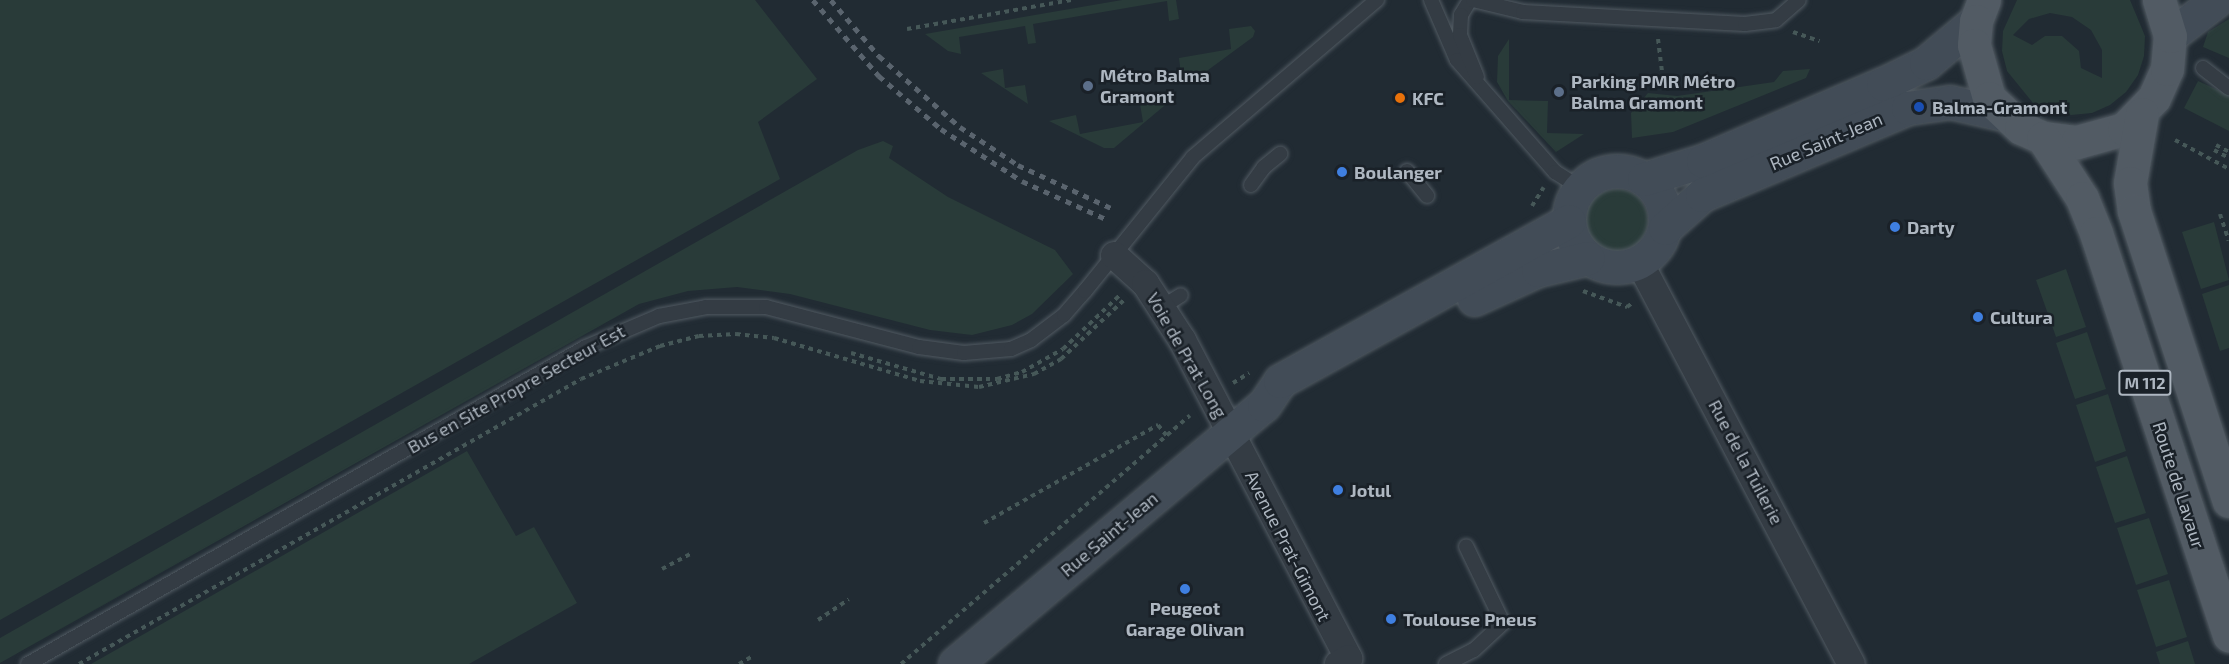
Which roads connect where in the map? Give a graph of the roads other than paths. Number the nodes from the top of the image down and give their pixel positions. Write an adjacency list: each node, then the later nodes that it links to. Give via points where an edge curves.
1 (1377, 0): 23 (lane, Bus en Site Propre Secteur Est, via 1193,157)
2 (1431, 0): 11 (lane, via 1457,60)
3 (1472, 0): 4 (lane, via 1523,12 1744,24 1776,20); 11 (lane, via 1461,15 1460,35)
4 (1799, 0)
5 (2159, 0): 8 (main road)
6 (2217, 0): 8 (street)
7 (1980, 7): 12 (main road, via 1974,45 1982,84); 17 (street, Rue Saint-Jean, via 1926,63 1703,160)
8 (2170, 36): 13 (main road, via 2167,69)
9 (2203, 68): 10 (lane)
10 (2229, 88)
11 (1482, 90): 19 (lane, via 1555,172)
12 (2003, 114): 14 (main road); 22 (street, Rue Saint-Jean, via 1950,102 1908,108 1702,195)
13 (2142, 114): 14 (main road, via 2124,129 2094,139); 28 (main road, M 112, via 2130,183 2134,211)
14 (2043, 138): 30 (main road, Route de Lavaur / M 112, via 2082,198 2096,233)
15 (1280, 154): 18 (lane)
16 (1407, 171): 20 (lane)
17 (1644, 179): 19 (street, via 1631,173 1610,172); 22 (street, via 1662,201)
18 (1251, 185)
19 (1581, 188): 21 (street, via 1572,203)
20 (1427, 196)
21 (1569, 221): 24 (street, via 1575,242); 26 (street, Rue Saint-Jean, via 1319,357 1280,381)
22 (1665, 228): 25 (street)
23 (1114, 255): 27 (street, Voie de Prat Long, via 1172,301); 32 (lane, Bus en Site Propre Secteur Est, via 1047,329 1011,349 991,352 935,351 766,307 706,307 638,323 584,348)
24 (1588, 258): 25 (street); 26 (street, Rue Saint-Jean, via 1504,284 1290,399)
25 (1646, 274): 35 (street, Rue de la Tuilerie)
26 (1264, 405): 27 (street, Rue Saint-Jean)
27 (1231, 432): 31 (street, Avenue Prat-Gimont); 33 (street, Rue Saint-Jean)
28 (2229, 501)
29 (1466, 546): 34 (lane, via 1503,622 1474,650)
30 (2229, 636)
31 (1346, 662)
32 (28, 664)
33 (955, 664)
34 (1446, 664)
35 (1851, 664)

